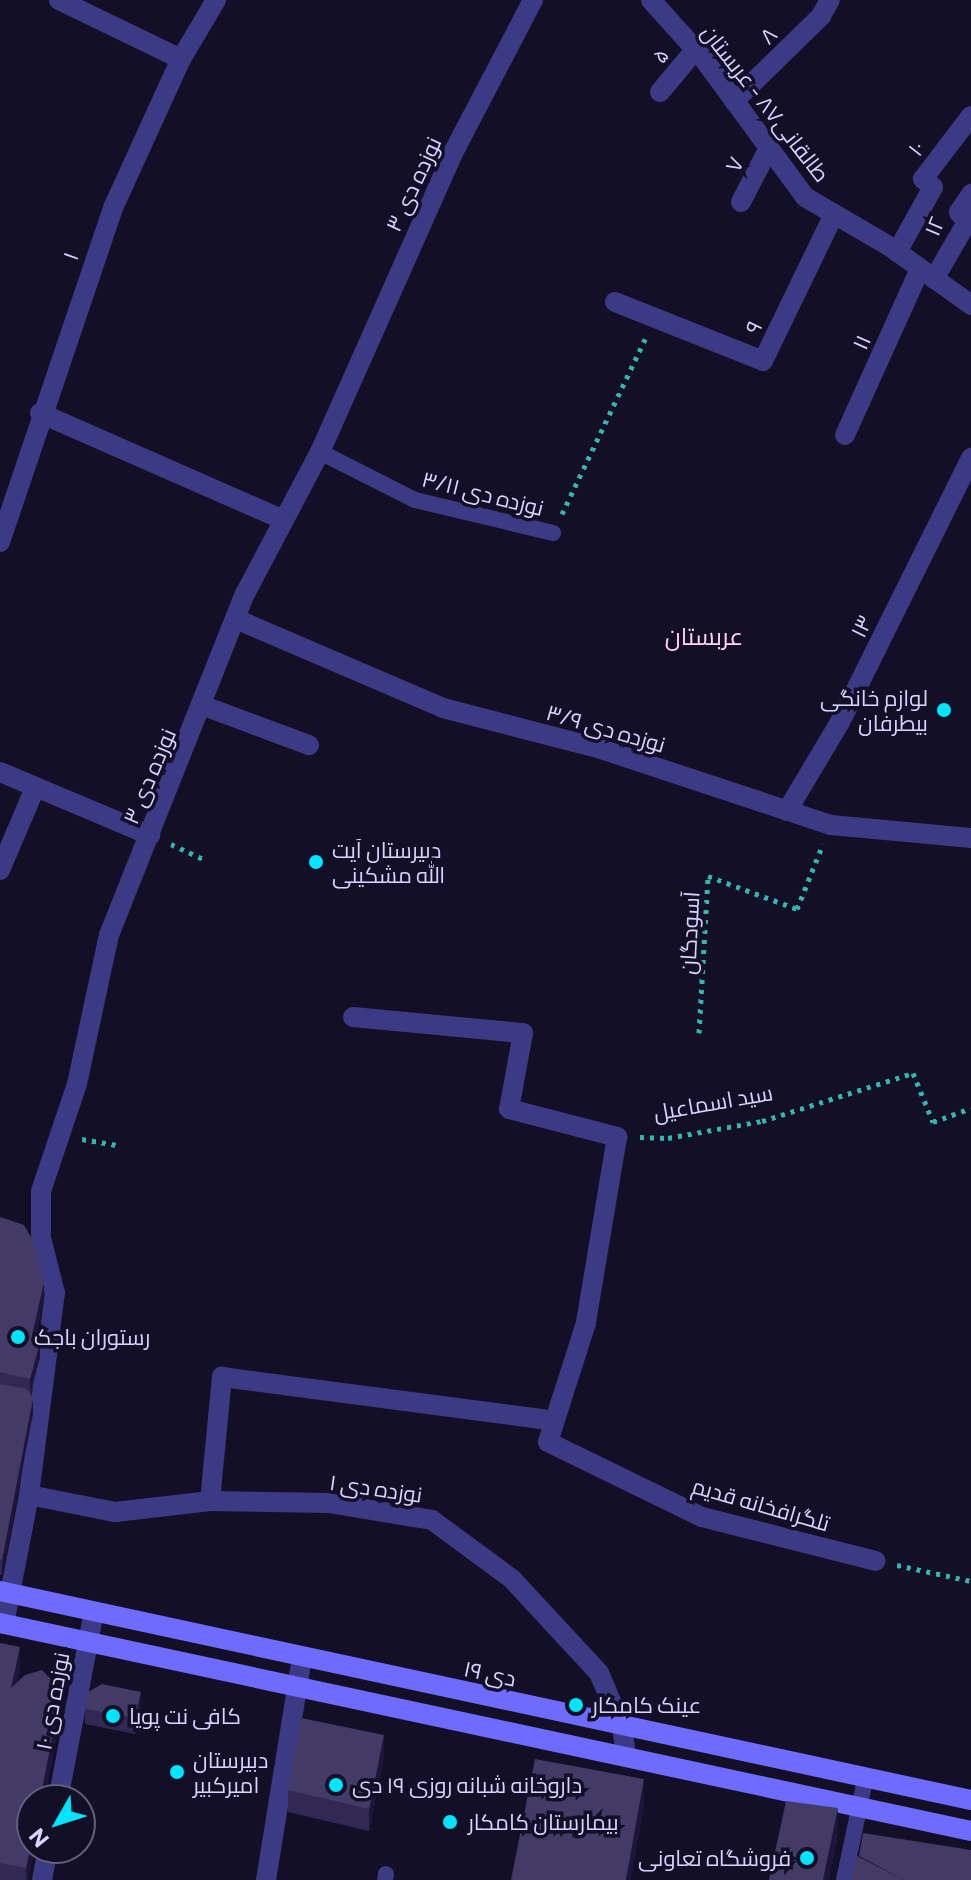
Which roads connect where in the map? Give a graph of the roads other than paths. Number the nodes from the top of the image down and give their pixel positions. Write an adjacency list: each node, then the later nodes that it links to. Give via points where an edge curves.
1 (59, 0): 7 (street)
2 (216, 0): 7 (street, ۱)
3 (533, 0): 21 (street, نوزده دی ۳, via 453,153)
4 (830, 0): 9 (street, ۸, via 821,16)
5 (655, 1): 6 (street, طالقانی۸۷ - عربستان)
6 (696, 49): 8 (street, ۵); 9 (street, طالقانی۸۷ - عربستان)
7 (181, 59): 19 (street, ۱, via 113,208)
8 (660, 92)
9 (734, 101): 11 (street, طالقانی۸۷ - عربستان)
10 (971, 116): 15 (street, ۱۰, via 923,179 933,187)
11 (769, 148): 13 (street, ۷); 14 (street, طالقانی۸۷ - عربستان, via 805,197)
12 (971, 194): 16 (street, ۱۲, via 959,212 967,222)
13 (741, 202)
14 (834, 214): 15 (street, طالقانی۸۷ - عربستان); 17 (street, ۹, via 763,361)
15 (897, 252): 16 (street, طالقانی۸۷ - عربستان)
16 (927, 274): 18 (street, طالقانی۸۷ - عربستان); 20 (street, ۱۱)
17 (615, 302)
18 (971, 305)
19 (40, 413): 23 (street); 25 (street, ۱)
20 (845, 435)
21 (320, 452): 23 (street, نوزده دی ۳); 24 (lane, نوزده دی ۳/۱۱, via 415,500)
22 (971, 458): 31 (street, ۱۳, via 840,722)
23 (282, 519): 26 (street, نوزده دی ۳)
24 (553, 533)
25 (0, 542)
26 (238, 620): 27 (street, نوزده دی ۳); 31 (street, نوزده دی ۳/۹, via 443,708 601,749)
27 (204, 706): 28 (street); 32 (street, نوزده دی ۳)
28 (309, 745)
29 (0, 772): 30 (street)
30 (35, 788): 32 (street); 34 (street)
31 (787, 811): 33 (street, نوزده دی ۳/۹, via 831,825)
32 (150, 835): 37 (street, نوزده دی ۳, via 109,935 77,1084 41,1191)
33 (971, 838)
34 (0, 870)
35 (353, 1017): 38 (street, via 523,1033 509,1109 617,1137 586,1323)
36 (14, 1228): 37 (street)
37 (41, 1238): 39 (street, نوزده دی ۳, via 55,1293 36,1400)
38 (554, 1421): 40 (street, via 222,1377); 41 (street, تلگرافخانه قدیم, via 548,1442 702,1517)
39 (29, 1495): 40 (street, نوزده دی ۱, via 115,1512); 42 (street, نوزده دی ۳)
40 (210, 1501): 48 (street, نوزده دی ۱, via 329,1503 432,1520 512,1579 599,1673)
41 (876, 1561)
42 (6, 1593): 43 (main road, ۱۹ دی); 44 (street, نوزده دی ۳)
43 (94, 1612): 45 (street, نوزده دی ۱۰); 46 (main road, ۱۹ دی)
44 (2, 1623): 45 (main road)
45 (88, 1642): 47 (main road); 51 (street, نوزده دی ۱۰)
46 (302, 1657): 47 (street); 48 (main road, ۱۹ دی)
47 (297, 1687): 49 (main road); 55 (street)
48 (622, 1727): 49 (street, نوزده دی ۱); 50 (main road, ۱۹ دی)
49 (626, 1757): 53 (main road)
50 (865, 1780): 52 (main road, ۱۹ دی); 53 (lane)
51 (61, 1784)
52 (971, 1800)
53 (859, 1807): 54 (main road); 56 (lane)
54 (971, 1831)
55 (266, 1880)
56 (844, 1880)

